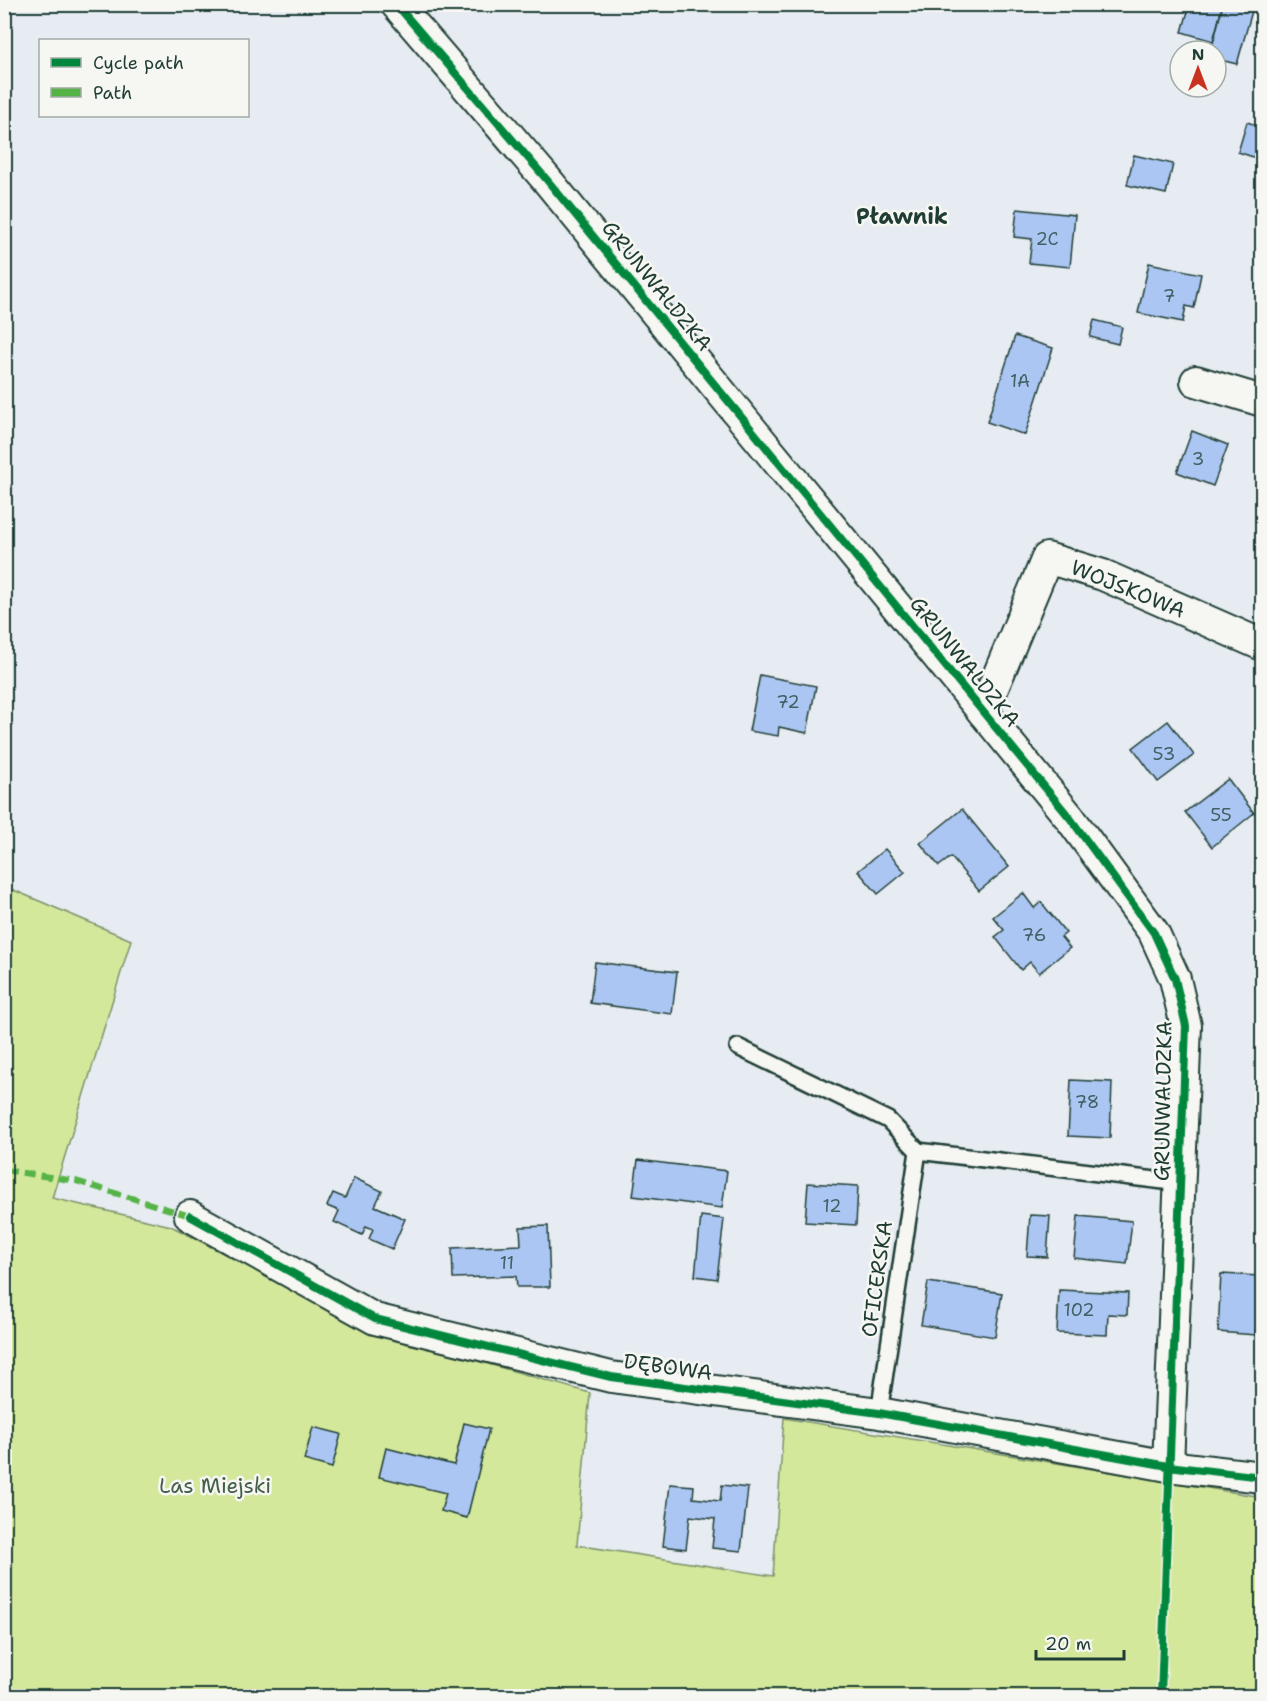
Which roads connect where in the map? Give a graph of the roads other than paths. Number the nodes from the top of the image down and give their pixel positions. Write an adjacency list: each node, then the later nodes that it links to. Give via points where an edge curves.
1 (396, 4): 5 (street, GRUNWALDZKA, via 547,180)
2 (1197, 381): 3 (street)
3 (1263, 401)
4 (1263, 645): 5 (street, WOJSKOWA, via 1103,576 1047,558)
5 (983, 712): 8 (street, GRUNWALDZKA, via 1070,818 1154,933 1175,979 1186,1026)
6 (738, 1047): 7 (lane, via 888,1120)
7 (918, 1151): 8 (lane); 10 (lane, OFICERSKA)
8 (1180, 1183): 11 (street, GRUNWALDZKA)
9 (190, 1216): 10 (street, DĘBOWA, via 375,1319 611,1377)
10 (879, 1413): 11 (street, DĘBOWA)
11 (1168, 1466): 12 (street, DĘBOWA)
12 (1263, 1477)

